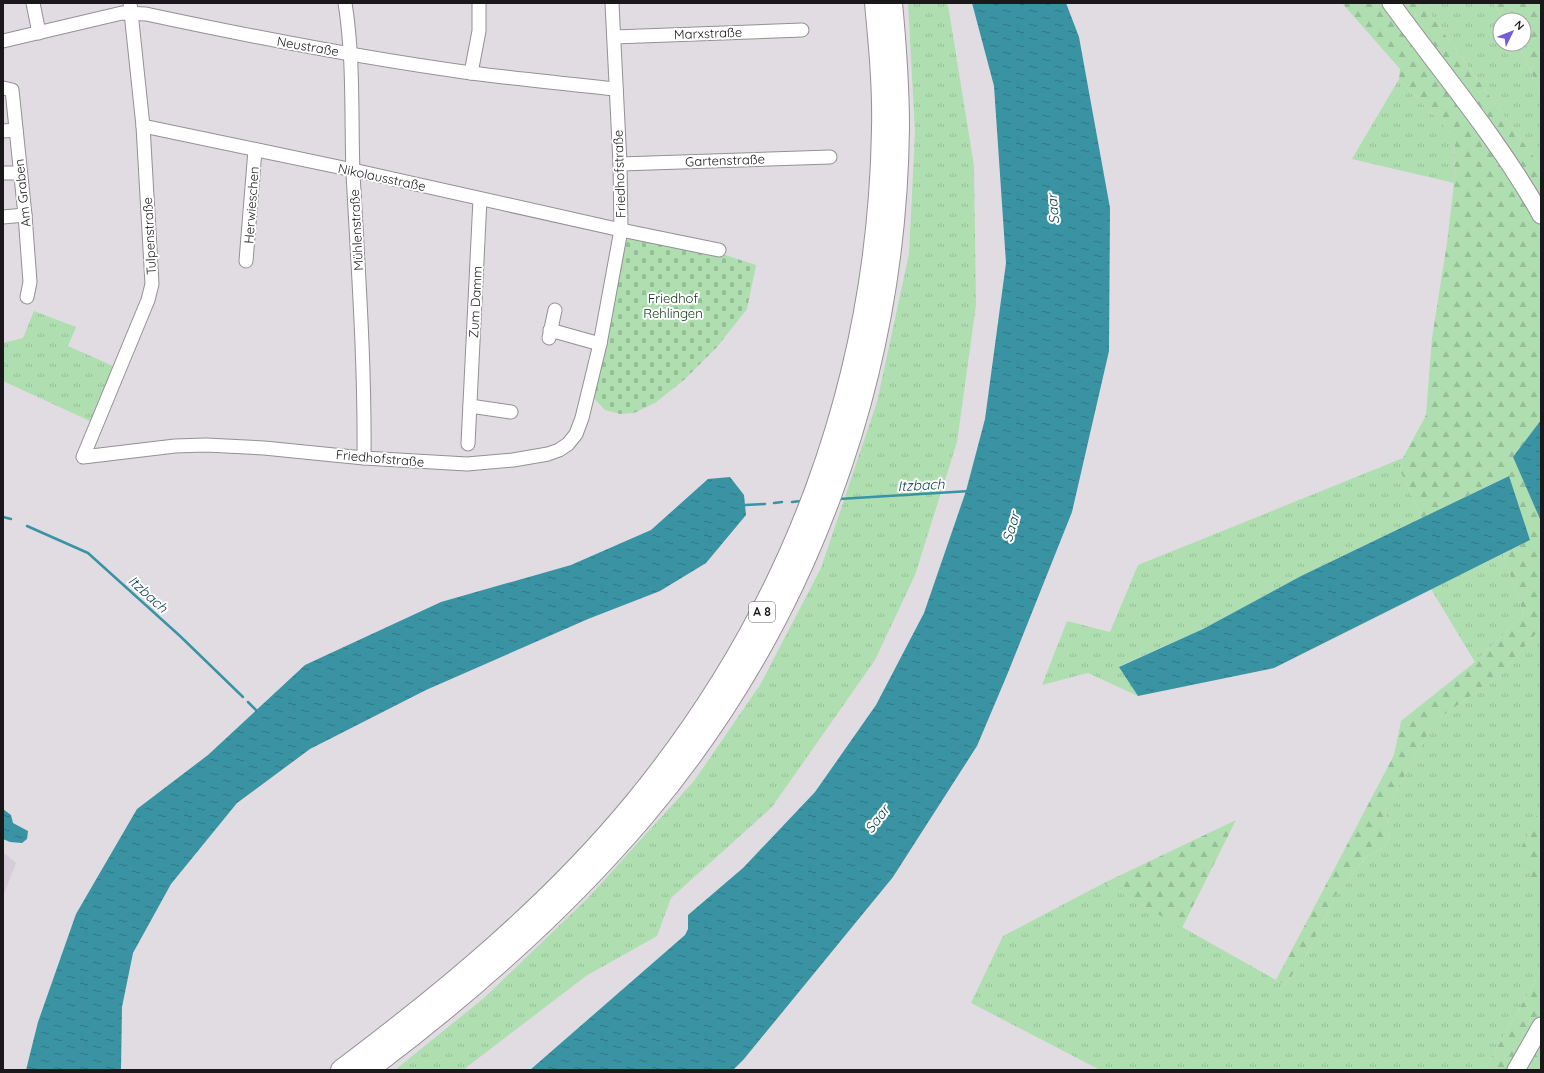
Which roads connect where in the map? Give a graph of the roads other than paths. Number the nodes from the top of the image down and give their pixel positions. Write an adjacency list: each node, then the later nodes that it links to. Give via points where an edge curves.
1 (33, 3): 10 (street)
2 (345, 3): 13 (street, Mühlenstraße)
3 (479, 3): 14 (street, via 479,31)
4 (612, 3): 11 (street, Friedhofstraße)
5 (875, 3): 41 (highway, A 8, via 881,76 881,179 867,298 844,406 830,451 813,498 765,606 734,663 673,754 603,838 521,921 465,971)
6 (892, 3): 42 (highway, A 8, via 898,75 899,134 893,229 884,300 861,404 846,456 829,504 780,614 713,726 682,769 616,849 538,928 476,984)
7 (1391, 3): 27 (main road, via 1501,152)
8 (131, 8): 10 (street, Neustraße, via 122,14); 13 (street, Neustraße, via 146,14 245,35); 17 (street, Tulpenstraße)
9 (802, 30): 11 (street, Marxstraße)
10 (39, 33): 12 (street, Neustraße)
11 (614, 37): 16 (street, Friedhofstraße)
12 (3, 41)
13 (350, 54): 14 (street, Neustraße); 22 (street, Mühlenstraße)
14 (471, 73): 16 (street, Neustraße)
15 (7, 89): 18 (street, Am Graben)
16 (616, 89): 21 (street, Friedhofstraße)
17 (143, 126): 19 (street, Nikolausstraße); 38 (street, Tulpenstraße, via 152,284 148,300)
18 (10, 131): 23 (street, Am Graben)
19 (255, 150): 22 (street, Nikolausstraße); 31 (street, Herwieschen)
20 (830, 157): 21 (street, Gartenstraße)
21 (620, 164): 29 (street, Friedhofstraße)
22 (353, 170): 25 (street, Nikolausstraße); 39 (street, Mühlenstraße, via 364,400)
23 (20, 173): 24 (street); 26 (street, Am Graben)
24 (3, 174)
25 (480, 199): 29 (street, Nikolausstraße); 35 (street, Zum Damm)
26 (25, 215): 28 (street); 32 (street, Am Graben, via 30,282)
27 (1541, 215)
28 (3, 217)
29 (621, 230): 30 (street, Nikolausstraße); 34 (street, Friedhofstraße)
30 (719, 250)
31 (246, 261)
32 (27, 297)
33 (555, 310): 34 (street, via 549,335)
34 (600, 344): 39 (street, Friedhofstraße, via 576,434 559,450 490,463)
35 (470, 406): 36 (street); 37 (street, Zum Damm)
36 (511, 412)
37 (468, 444)
38 (83, 457): 39 (street, Friedhofstraße, via 175,446 206,445)
39 (364, 458)
40 (1541, 1026): 43 (main road)
41 (341, 1070)
42 (368, 1070)
43 (1516, 1070)

